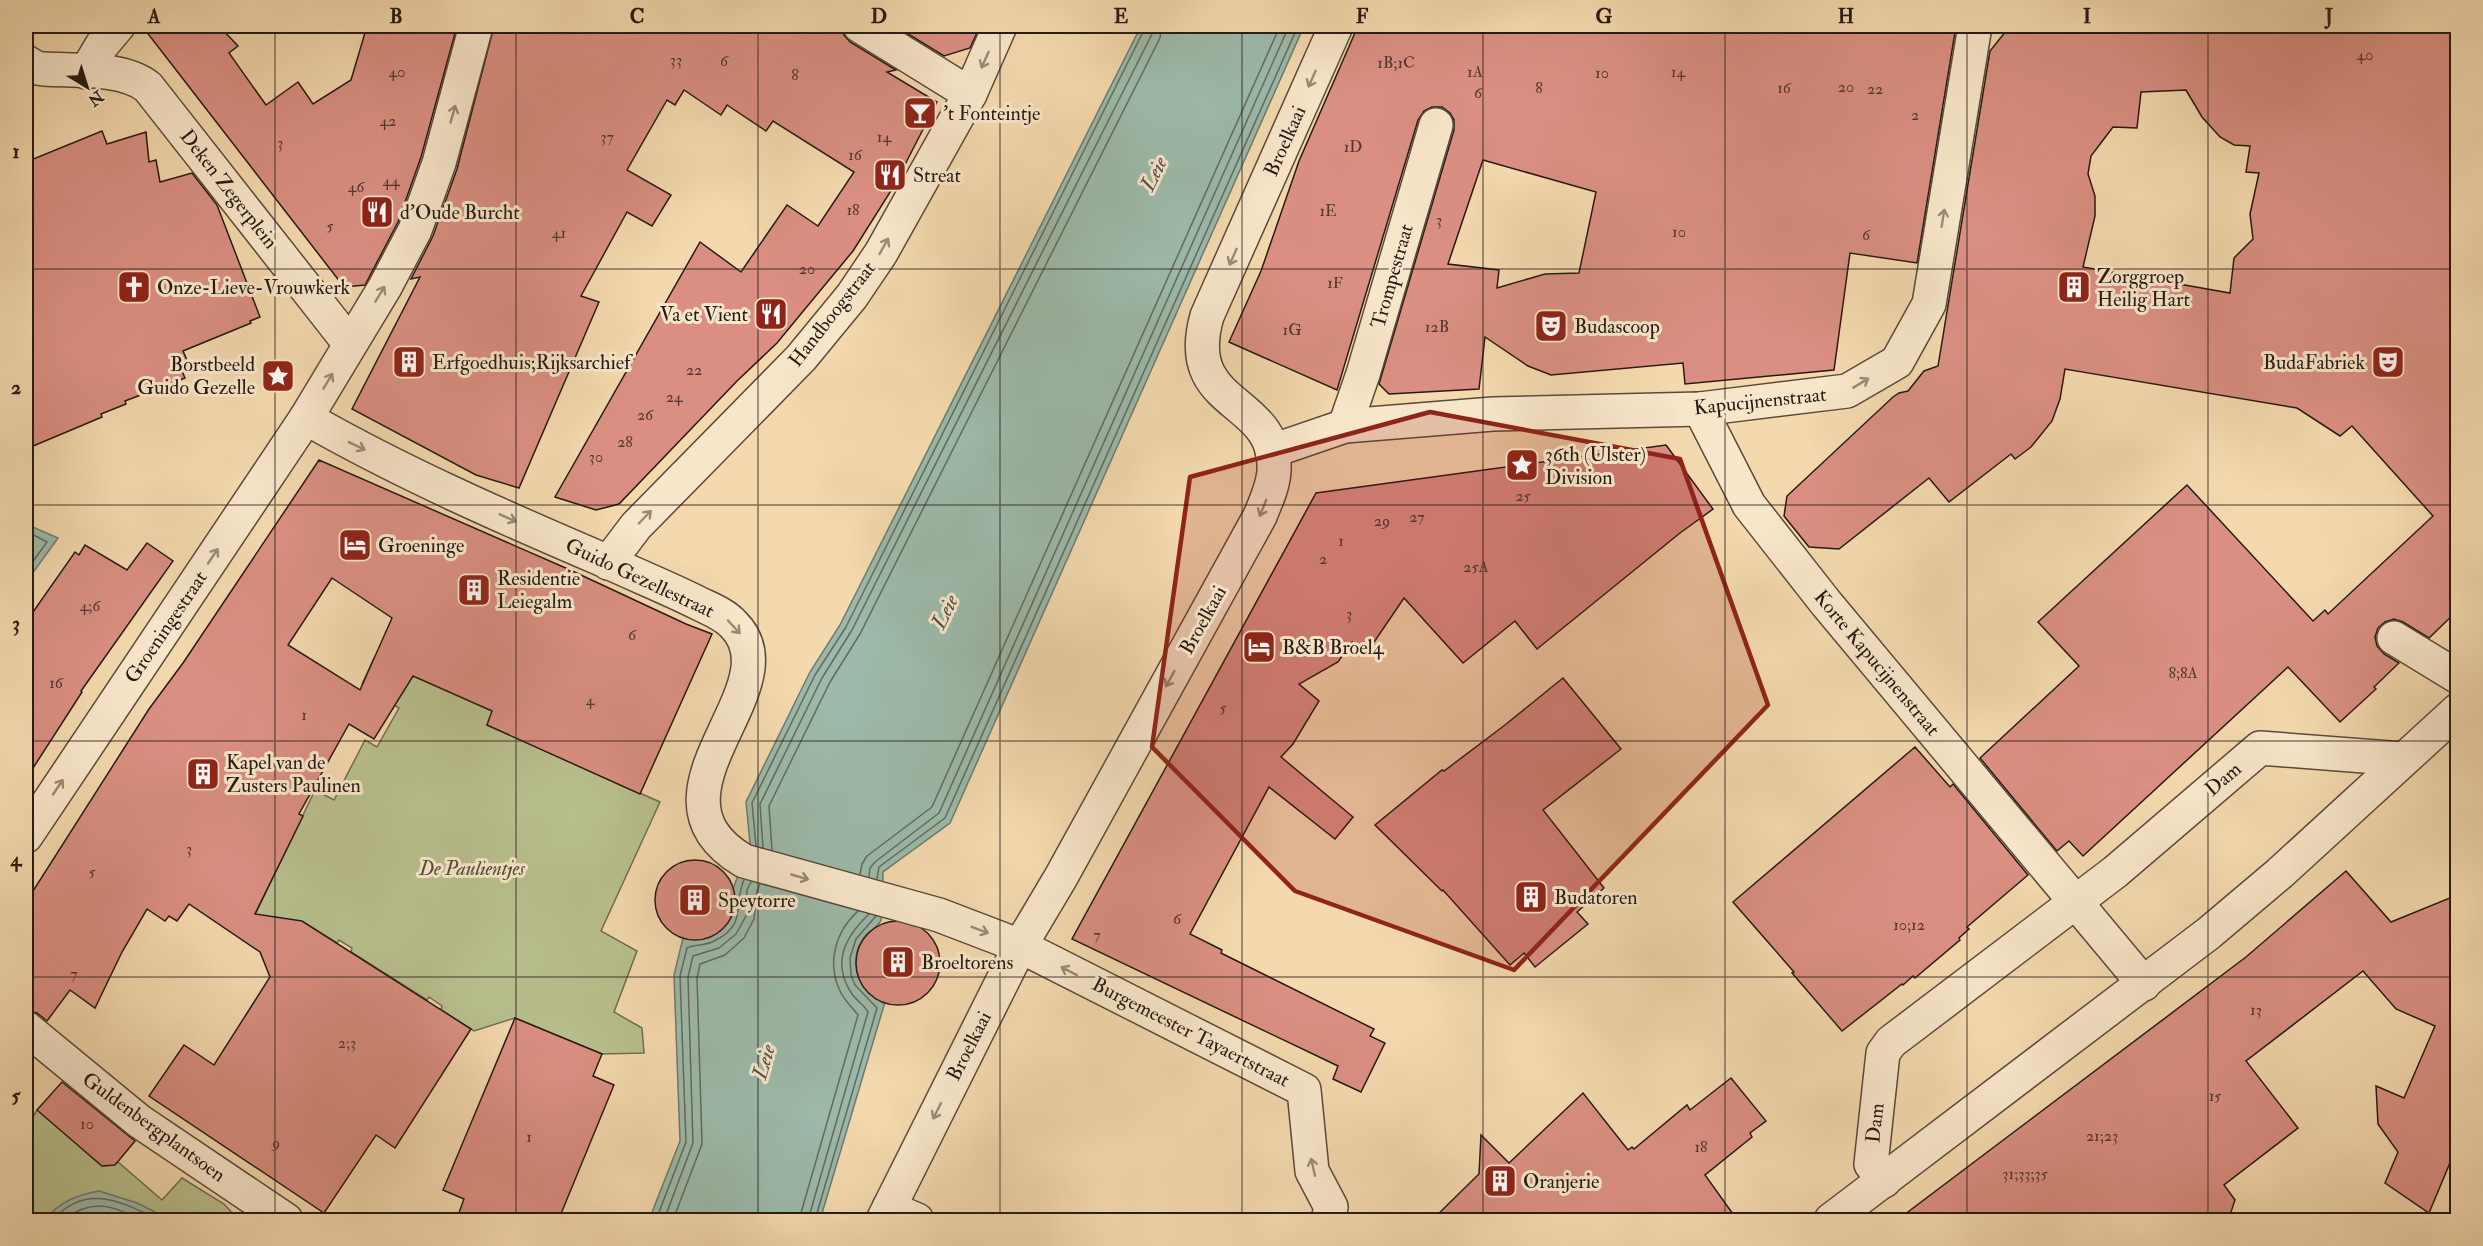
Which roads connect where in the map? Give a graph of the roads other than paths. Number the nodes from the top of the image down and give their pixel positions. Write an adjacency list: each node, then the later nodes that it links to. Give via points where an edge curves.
1 (118, 26): 8 (street)
2 (476, 26): 11 (street, Groeningestraat, one-way to 2, via 415,230 439,163)
3 (860, 26): 9 (street)
4 (1000, 26): 9 (street, Handboogstraat, one-way to 9)
5 (1336, 26): 15 (street, Broelkaai, one-way to 15, via 1207,316 1202,337 1201,357 1211,380 1261,427)
6 (1975, 26): 12 (street, Kapucijnenstraat, one-way to 6, via 1847,392 1897,362 1929,304)
7 (26, 62): 8 (street, Deken Zegerplein, via 36,68)
8 (86, 72): 11 (street, Deken Zegerplein, via 132,77 155,94)
9 (970, 94): 16 (street, Handboogstraat, one-way to 9, via 636,526 801,358 852,296)
10 (1436, 125): 14 (street, Trompestraat)
11 (350, 344): 13 (street, Groeningestraat, one-way to 11)
12 (1700, 409): 14 (street, Kapucijnenstraat, via 1493,414); 22 (street, Korte Kapucijnenstraat, via 1749,505)
13 (306, 418): 16 (street, Guido Gezellestraat, one-way to 16, via 454,494); 21 (street, Groeningestraat, one-way to 13)
14 (1345, 426): 15 (street, Kapucijnenstraat)
15 (1272, 451): 23 (street, Broelkaai, one-way to 23, via 1274,470 1260,516)
16 (608, 563): 23 (street, Guido Gezellestraat, one-way to 23, via 718,613 734,624 746,640 750,661 745,682 704,779 703,805 712,834 732,854 744,861 939,915)
17 (2394, 638): 18 (street)
18 (2457, 676)
19 (2457, 710): 20 (street, Dam)
20 (2403, 759): 22 (street, Dam, via 2260,748); 24 (street, Dam, via 2280,873)
21 (26, 836)
22 (2076, 902): 24 (street); 26 (street, Dam, via 1891,1042 1883,1053 1871,1164)
23 (1020, 946): 27 (street, Broelkaai, one-way to 27); 29 (street, Burgemeester Tayaertstraat, one-way to 23, via 1332,1207 1312,1171 1305,1090)
24 (2144, 984): 26 (street, Dam)
25 (26, 1028): 28 (street, Guldenbergplantsoen, via 139,1121)
26 (1884, 1181): 30 (street, Dam)
27 (896, 1216)
28 (286, 1221)
29 (1328, 1221)
30 (1831, 1221)

